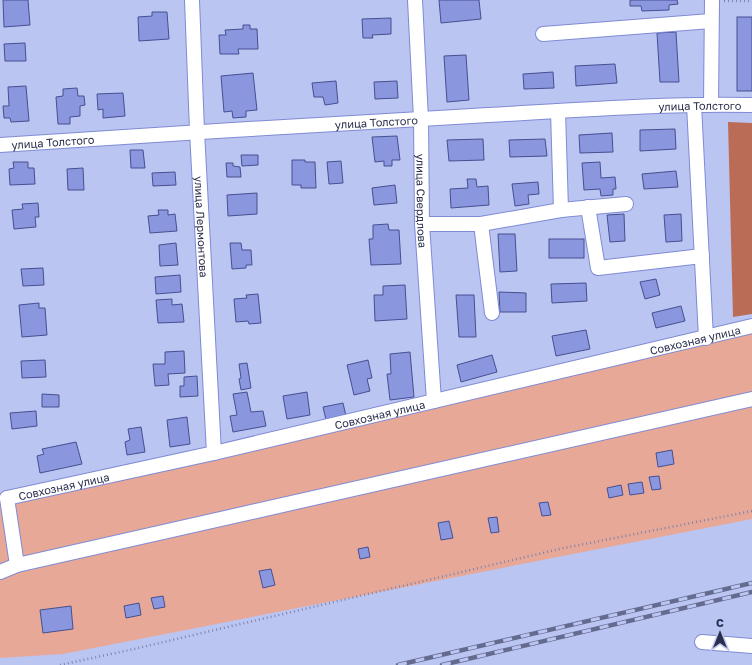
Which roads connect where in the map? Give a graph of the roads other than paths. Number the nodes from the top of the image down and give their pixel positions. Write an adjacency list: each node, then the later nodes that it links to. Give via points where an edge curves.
1 (192, 0): 11 (street, улица Лермонтова)
2 (415, 0): 10 (street, улица Свердлова)
3 (712, 0): 4 (street)
4 (711, 21): 5 (street); 6 (street)
5 (543, 34)
6 (711, 104): 7 (street, улица Толстого); 8 (street, улица Толстого)
7 (694, 105): 9 (street, улица Толстого); 18 (street)
8 (752, 105)
9 (558, 112): 10 (street, улица Толстого); 15 (street)
10 (420, 119): 11 (street, улица Толстого); 16 (street, улица Свердлова)
11 (197, 131): 12 (street, улица Толстого); 24 (street, улица Лермонтова)
12 (0, 145)
13 (626, 204): 14 (street)
14 (588, 207): 15 (street); 18 (street, via 598,268)
15 (561, 210): 17 (street)
16 (422, 224): 17 (street); 23 (street, улица Свердлова)
17 (481, 224): 19 (street)
18 (702, 256): 21 (street)
19 (492, 313)
20 (752, 326): 21 (street, Совхозная улица)
21 (706, 338): 23 (street, Совхозная улица)
22 (752, 399): 26 (street)
23 (434, 401): 24 (street, Совхозная улица)
24 (214, 453): 25 (street, Совхозная улица)
25 (4, 496): 26 (street)
26 (17, 565): 27 (street)
27 (0, 572)
28 (702, 642): 29 (street)
29 (752, 646)

